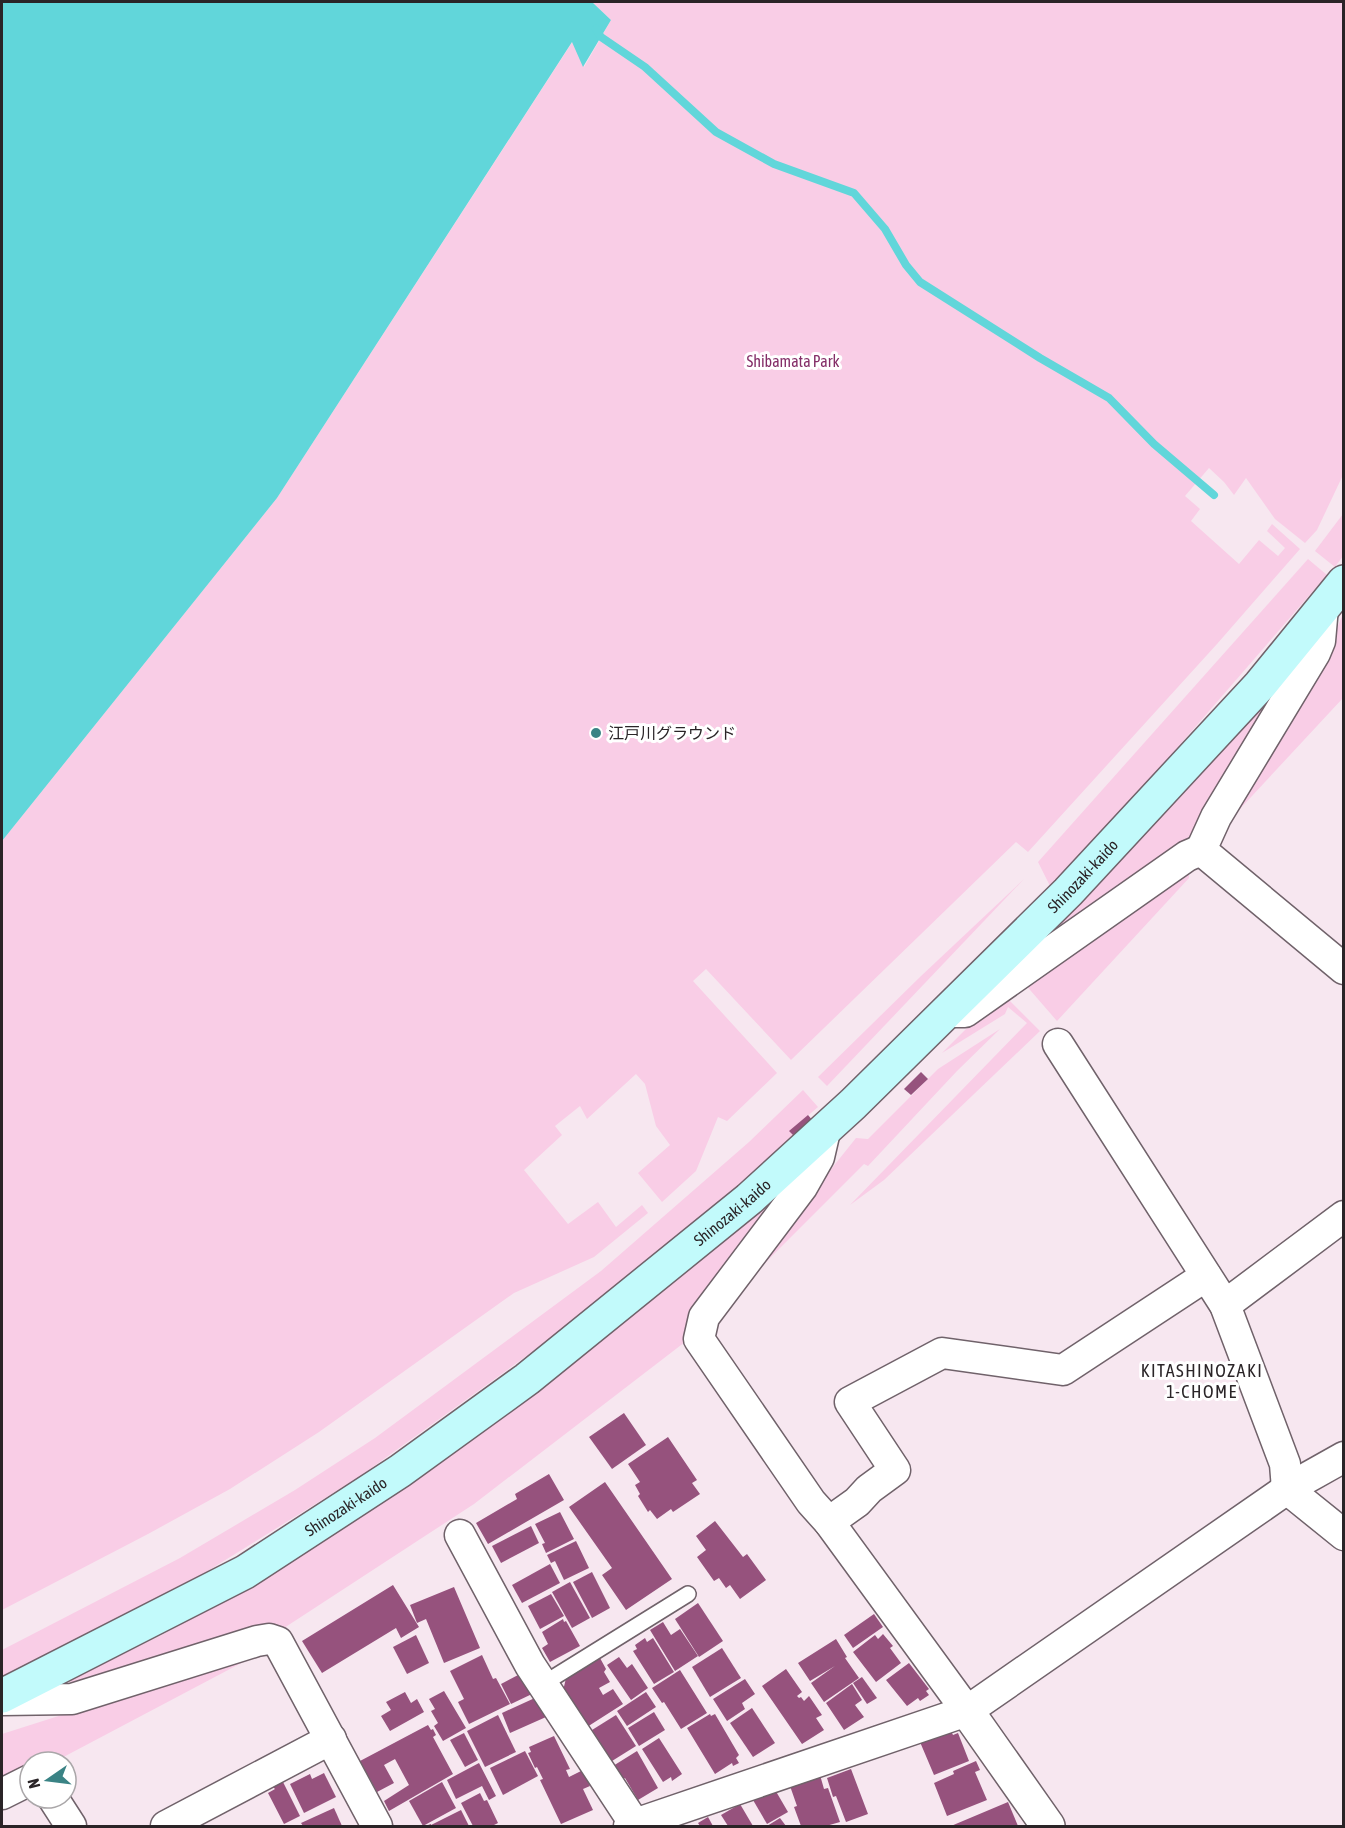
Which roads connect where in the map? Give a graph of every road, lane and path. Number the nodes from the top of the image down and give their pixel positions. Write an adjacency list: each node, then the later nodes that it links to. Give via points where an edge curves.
1 (1344, 582): 2 (main road, Shinozaki-kaido)
2 (1323, 608): 3 (street, via 1315,653 1216,818); 5 (main road, Shinozaki-kaido, via 1260,685 1068,892)
3 (1201, 850): 4 (street); 5 (street, via 965,1012)
4 (1344, 969)
5 (948, 1012): 7 (main road, Shinozaki-kaido)
6 (1058, 1044): 9 (street)
7 (825, 1131): 13 (street, via 819,1157 802,1187 704,1317 699,1339 810,1502); 18 (main road, Shinozaki-kaido, via 749,1199 527,1379 400,1471 245,1572)
8 (1344, 1216): 10 (street)
9 (1206, 1276): 10 (street); 13 (street, via 1064,1370 942,1353 850,1402 895,1470)
10 (1225, 1305): 12 (street, via 1285,1464)
11 (1344, 1456): 12 (street)
12 (1287, 1489): 15 (street); 19 (street)
13 (829, 1522): 19 (street)
14 (460, 1535): 17 (street)
15 (1344, 1535)
16 (688, 1594): 17 (lane)
17 (543, 1684): 24 (street)
18 (2, 1698): 20 (street, via 72,1699 269,1639 278,1642)
19 (967, 1711): 24 (street); 28 (street)
20 (331, 1739): 26 (street); 27 (street)
21 (18, 1786): 22 (street)
22 (2, 1794)
23 (60, 1810): 25 (street)
24 (633, 1826)
25 (71, 1827)
26 (166, 1827)
27 (377, 1827)
28 (1048, 1827)

